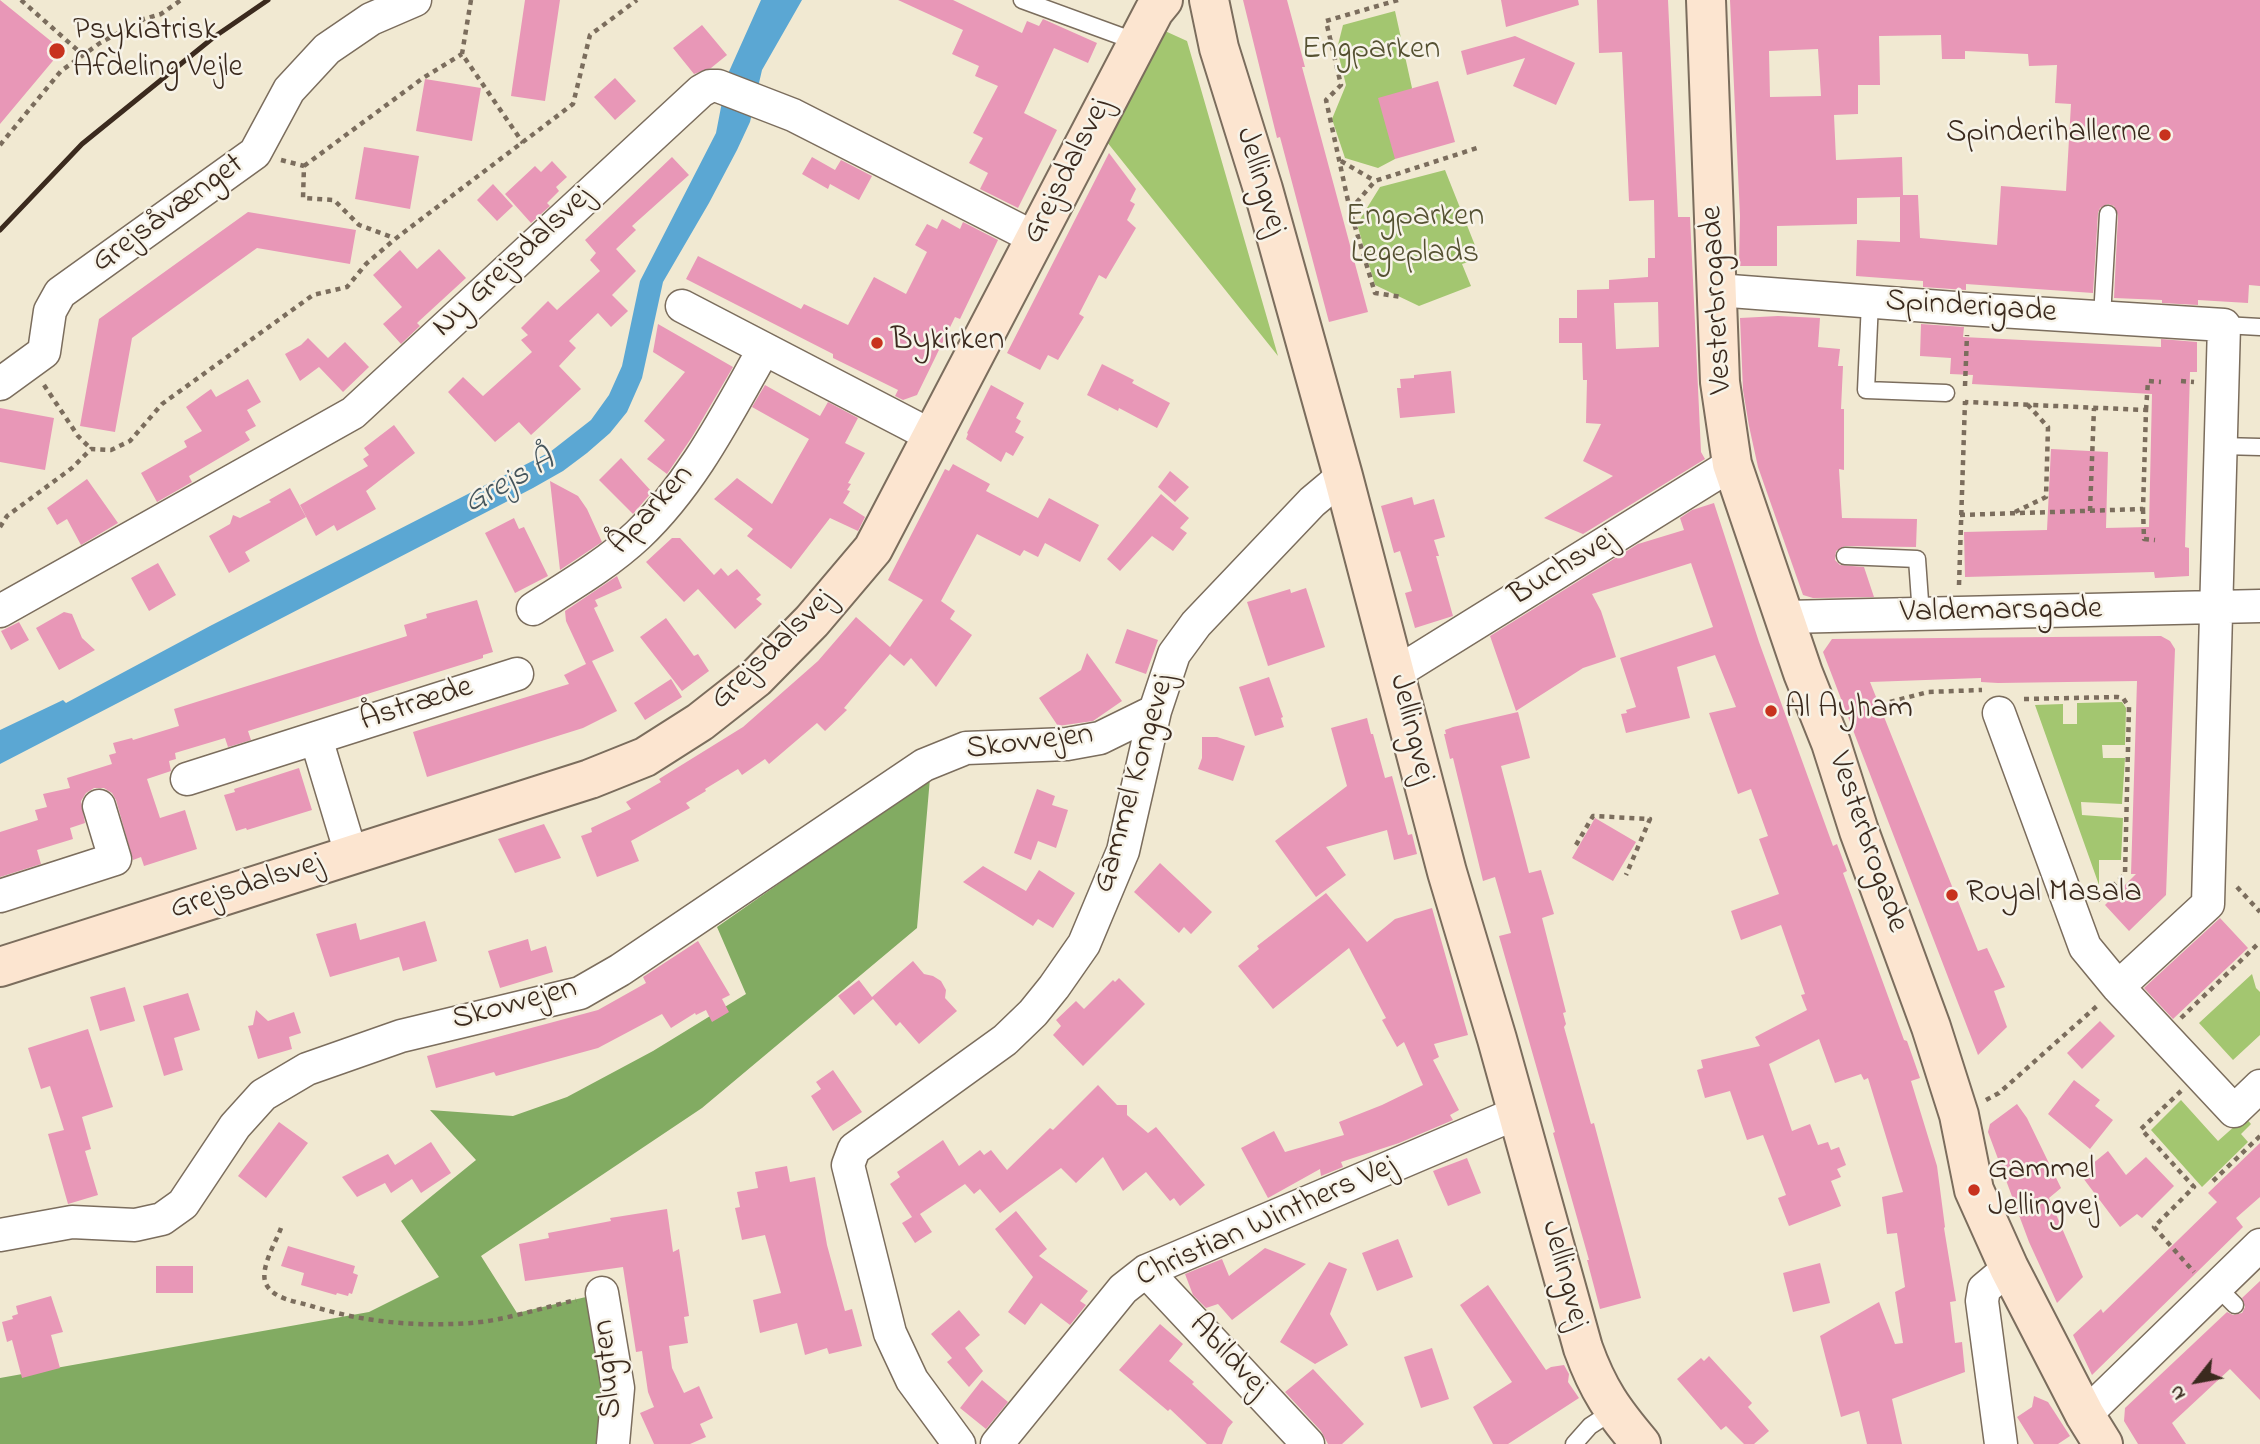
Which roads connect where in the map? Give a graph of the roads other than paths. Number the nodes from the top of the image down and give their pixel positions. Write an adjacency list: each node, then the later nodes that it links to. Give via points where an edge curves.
1 (415, 0): 16 (street, Grejsåvænget, via 371,19 327,49 289,90 254,153 60,293 50,311 44,352)
2 (1022, 0): 6 (lane)
3 (1163, 0): 6 (main road, Grejsdalsvej)
4 (1209, 0): 22 (main road, Jellingvej)
5 (1706, 0): 9 (main road, Vesterbrogade)
6 (1138, 42): 8 (main road, Grejsdalsvej)
7 (2108, 214): 12 (lane)
8 (1035, 238): 18 (main road, Grejsdalsvej); 27 (street, Ny Grejsdalsvej, via 827,132 758,100 710,86 353,412)
9 (1717, 290): 10 (street, Spinderigade); 21 (main road, Vesterbrogade, via 1720,382)
10 (1870, 302): 12 (street, Spinderigade); 17 (lane, via 1866,390)
11 (682, 306): 15 (street)
12 (2102, 317): 13 (street, Spinderigade)
13 (2224, 325): 14 (lane); 19 (street)
14 (2260, 327)
15 (764, 349): 18 (street); 26 (street, Åparken, via 674,497 605,563)
16 (0, 384)
17 (1946, 393)
18 (932, 436): 37 (main road, Grejsdalsvej, via 873,549 756,678 700,722 645,757 590,779)
19 (2221, 446): 20 (lane); 25 (street)
20 (2260, 447)
21 (1732, 464): 29 (main road, Vesterbrogade); 30 (street, Buchsvej)
22 (1343, 476): 30 (main road, Jellingvej); 33 (street, Gammel Kongevej, via 1312,502 1196,624 1174,654)
23 (1845, 556): 28 (lane, via 1917,559)
24 (2260, 606): 25 (street, Valdemarsgade)
25 (2216, 607): 28 (street, Valdemarsgade); 40 (street, via 2208,904)
26 (533, 609)
27 (0, 611)
28 (1921, 615): 29 (street, Valdemarsgade)
29 (1786, 618): 45 (main road, Vesterbrogade, via 1931,1027 1959,1115 1974,1190)
30 (1396, 673): 42 (main road, Jellingvej, via 1447,873)
31 (517, 674): 34 (street, Åstræde)
32 (2004, 701): 40 (street, via 2085,947)
33 (1155, 711): 43 (street, Skovvejen, via 1100,738 1067,744 966,748 924,765 580,993 401,1036 307,1069 263,1095 235,1126 183,1205 162,1219 135,1225 72,1222); 51 (street, Gammel Kongevej, via 1123,851 1084,944 1033,1013 1005,1040 854,1149 848,1165 890,1333 912,1380)
34 (316, 738): 35 (street, Åstræde); 37 (street)
35 (187, 779)
36 (99, 806): 38 (street, via 115,859)
37 (351, 854): 39 (main road, Grejsdalsvej)
38 (0, 896)
39 (0, 967)
40 (2118, 987): 41 (street, via 2234,1111)
41 (2260, 1086)
42 (1517, 1113): 46 (street, Christian Winthers Vej); 48 (main road, Jellingvej, via 1583,1348 1594,1380)
43 (0, 1235)
44 (2260, 1245): 49 (street, via 2222,1294)
45 (2009, 1268): 49 (main road, Vesterbrogade); 56 (street, via 1984,1289 1982,1301)
46 (1146, 1271): 52 (street, Christian Winthers Vej, via 1123,1289); 53 (street, Abildvej)
47 (602, 1293): 50 (street, Slugten, via 618,1388)
48 (1613, 1411): 54 (lane); 55 (main road, Jellingvej)
49 (2094, 1430)
50 (613, 1444)
51 (960, 1444)
52 (997, 1444)
53 (1308, 1444)
54 (1574, 1444)
55 (1641, 1444)
56 (2001, 1444)

